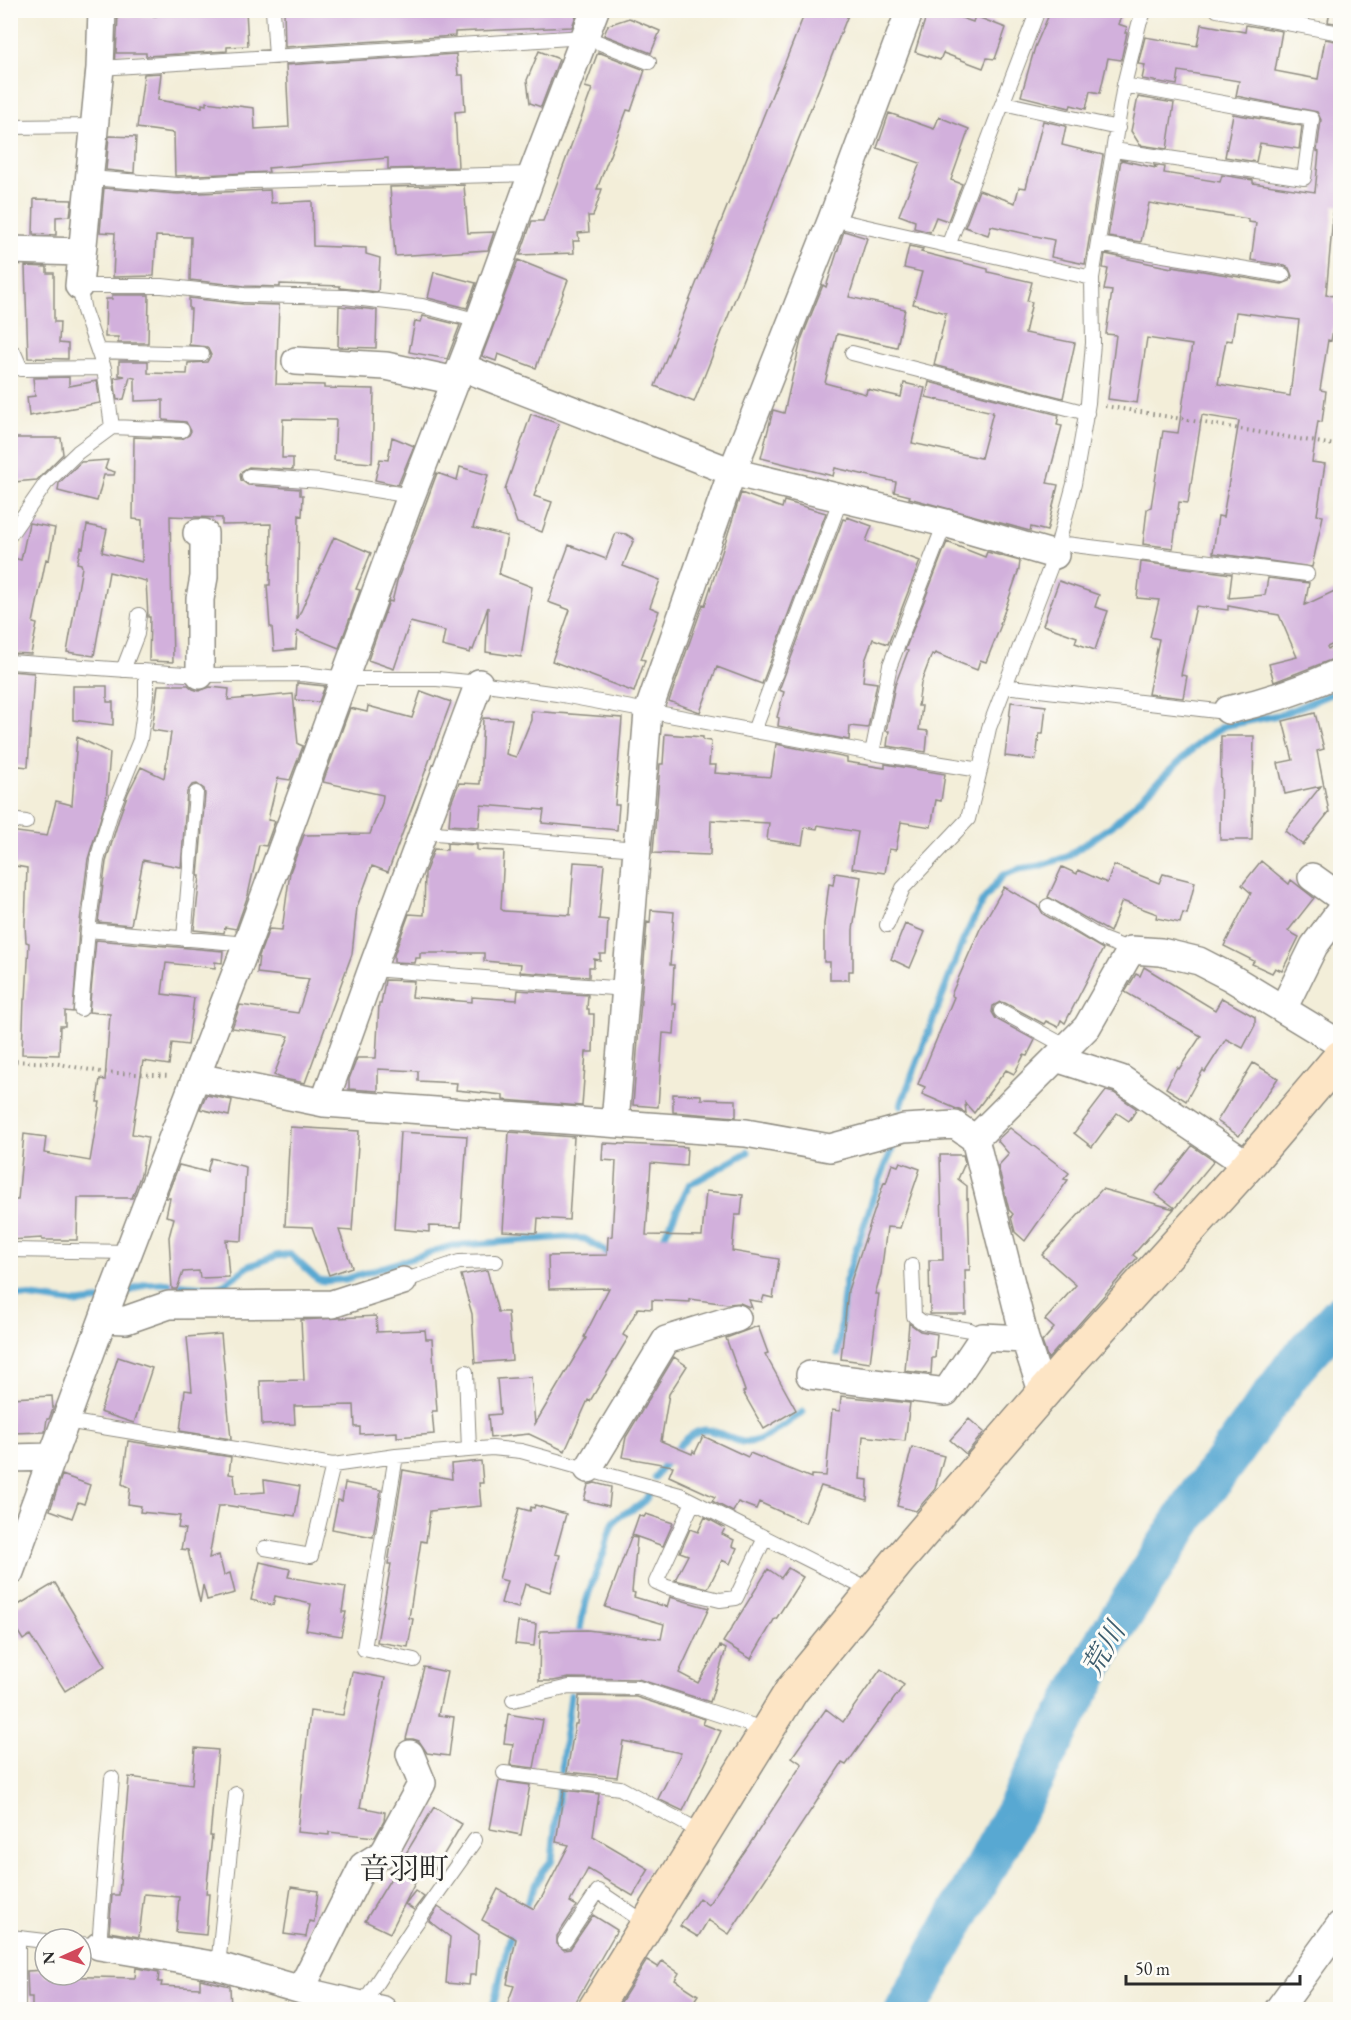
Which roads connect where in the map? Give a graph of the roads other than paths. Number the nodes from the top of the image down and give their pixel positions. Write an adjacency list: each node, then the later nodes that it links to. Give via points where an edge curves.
1 (102, 10): 12 (street)
2 (273, 10): 10 (lane)
3 (595, 10): 9 (street)
4 (910, 10): 21 (street)
5 (1038, 10): 14 (lane)
6 (1145, 10): 13 (lane)
7 (1217, 10): 8 (lane)
8 (1341, 33)
9 (585, 37): 10 (lane); 11 (lane); 19 (street)
10 (276, 57): 12 (lane)
11 (649, 62)
12 (100, 68): 15 (street)
13 (1124, 85): 17 (lane); 18 (lane, via 1312,119 1304,178)
14 (1003, 103): 17 (lane); 23 (lane)
15 (95, 126): 16 (lane); 20 (street)
16 (10, 128)
17 (1118, 128): 18 (lane)
18 (1114, 150): 22 (lane)
19 (532, 174): 20 (lane, via 178,185); 29 (street)
20 (90, 178): 25 (street)
21 (832, 219): 23 (lane); 40 (street)
22 (1098, 244): 26 (lane); 27 (lane)
23 (948, 246): 27 (lane)
24 (10, 250): 25 (street)
25 (81, 252): 28 (street)
26 (1283, 275)
27 (1092, 278): 37 (lane)
28 (79, 286): 29 (lane, via 162,286 244,295 345,297 422,306); 30 (lane)
29 (479, 321): 36 (street)
30 (98, 351): 33 (lane); 35 (lane)
31 (10, 353): 35 (lane, via 14,353 21,369)
32 (852, 353): 37 (lane)
33 (202, 354)
34 (296, 361): 36 (street)
35 (104, 368): 38 (lane)
36 (459, 374): 40 (street); 42 (street)
37 (1087, 408): 47 (lane, via 1074,484)
38 (112, 427): 39 (lane); 46 (lane, via 45,483)
39 (182, 430)
40 (732, 472): 43 (street); 59 (street)
41 (249, 476): 42 (lane, via 321,481)
42 (411, 496): 55 (street)
43 (841, 498): 44 (street); 60 (lane)
44 (945, 523): 47 (street); 61 (lane, via 890,665)
45 (197, 533): 54 (street, via 204,533)
46 (10, 535)
47 (1057, 549): 48 (lane); 57 (lane)
48 (1307, 574)
49 (139, 615): 51 (lane, via 137,634)
50 (10, 662): 51 (lane)
51 (123, 670): 52 (lane)
52 (146, 672): 54 (lane); 73 (lane, via 140,740 111,812 97,860)
53 (1341, 672): 58 (street, via 1263,703)
54 (200, 675): 55 (lane, via 303,674)
55 (345, 679): 56 (lane); 75 (street)
56 (479, 683): 59 (lane); 66 (street)
57 (1005, 686): 58 (lane); 62 (lane)
58 (1228, 710)
59 (648, 712): 60 (lane); 67 (street)
60 (754, 731): 61 (lane)
61 (872, 753): 62 (lane)
62 (980, 770): 72 (lane, via 968,819 903,888)
63 (196, 794): 74 (lane)
64 (10, 820): 65 (lane)
65 (26, 822)
66 (423, 832): 67 (lane); 77 (street)
67 (638, 849): 78 (street)
68 (1312, 877): 69 (street)
69 (1341, 897)
70 (1048, 906): 76 (lane, via 1102,939)
71 (1341, 911): 80 (street, via 1314,946)
72 (886, 925)
73 (88, 930): 74 (lane); 79 (lane)
74 (184, 939): 75 (lane)
75 (247, 944): 85 (street)
76 (1131, 950): 80 (street, via 1199,961); 83 (street, via 1087,1027)
77 (372, 969): 78 (lane); 86 (street)
78 (625, 989): 87 (street)
79 (81, 1009)
80 (1283, 1009): 82 (street)
81 (1001, 1011): 83 (lane)
82 (1341, 1044)
83 (1061, 1052): 88 (street); 89 (street, via 1122,1079)
84 (1341, 1057): 89 (street)
85 (197, 1077): 86 (street); 91 (street)
86 (324, 1103): 87 (street)
87 (615, 1123): 88 (street, via 746,1133 830,1148 904,1128 955,1125)
88 (975, 1139): 98 (street)
89 (1248, 1164): 101 (street)
90 (10, 1250): 91 (lane)
91 (130, 1252): 95 (street)
92 (496, 1261): 94 (lane, via 459,1262)
93 (912, 1266): 97 (lane, via 914,1316 922,1322 970,1330)
94 (403, 1281): 95 (street, via 333,1304 169,1305 126,1320)
95 (109, 1305): 102 (street)
96 (737, 1318): 108 (street, via 666,1340)
97 (983, 1337): 98 (street); 100 (street, via 946,1392)
98 (1025, 1339): 101 (street)
99 (466, 1372): 103 (lane)
100 (810, 1375)
101 (1043, 1394): 113 (street)
102 (66, 1421): 105 (street); 107 (lane)
103 (469, 1450): 104 (lane); 108 (lane, via 521,1451)
104 (396, 1456): 107 (lane); 114 (lane, via 364,1650)
105 (53, 1457): 106 (street); 112 (street)
106 (10, 1458)
107 (333, 1465): 111 (lane, via 311,1556)
108 (588, 1469): 109 (lane)
109 (693, 1502): 110 (lane); 110 (lane, via 656,1582 720,1600 736,1598)
110 (765, 1538): 113 (lane)
111 (265, 1548)
112 (10, 1572)
113 (873, 1592): 116 (street, via 792,1690)
114 (414, 1660)
115 (513, 1700): 116 (lane, via 569,1687 638,1688)
116 (768, 1731): 121 (street)
117 (411, 1754): 131 (street, via 422,1783 384,1853 363,1866)
118 (504, 1773): 121 (lane, via 620,1788)
119 (112, 1778): 125 (lane)
120 (236, 1794): 130 (lane)
121 (703, 1833): 123 (street)
122 (476, 1840): 132 (lane, via 414,1926)
123 (647, 1924): 128 (lane, via 598,1891); 134 (street)
124 (1341, 1925): 135 (street)
125 (92, 1927)
126 (14, 1937): 127 (lane); 133 (lane)
127 (33, 1939)
128 (565, 1941)
129 (93, 1945): 130 (street)
130 (218, 1966): 131 (street)
131 (312, 1998): 132 (street)
132 (373, 2007)
133 (18, 2010)
134 (594, 2010)
135 (1278, 2010)

